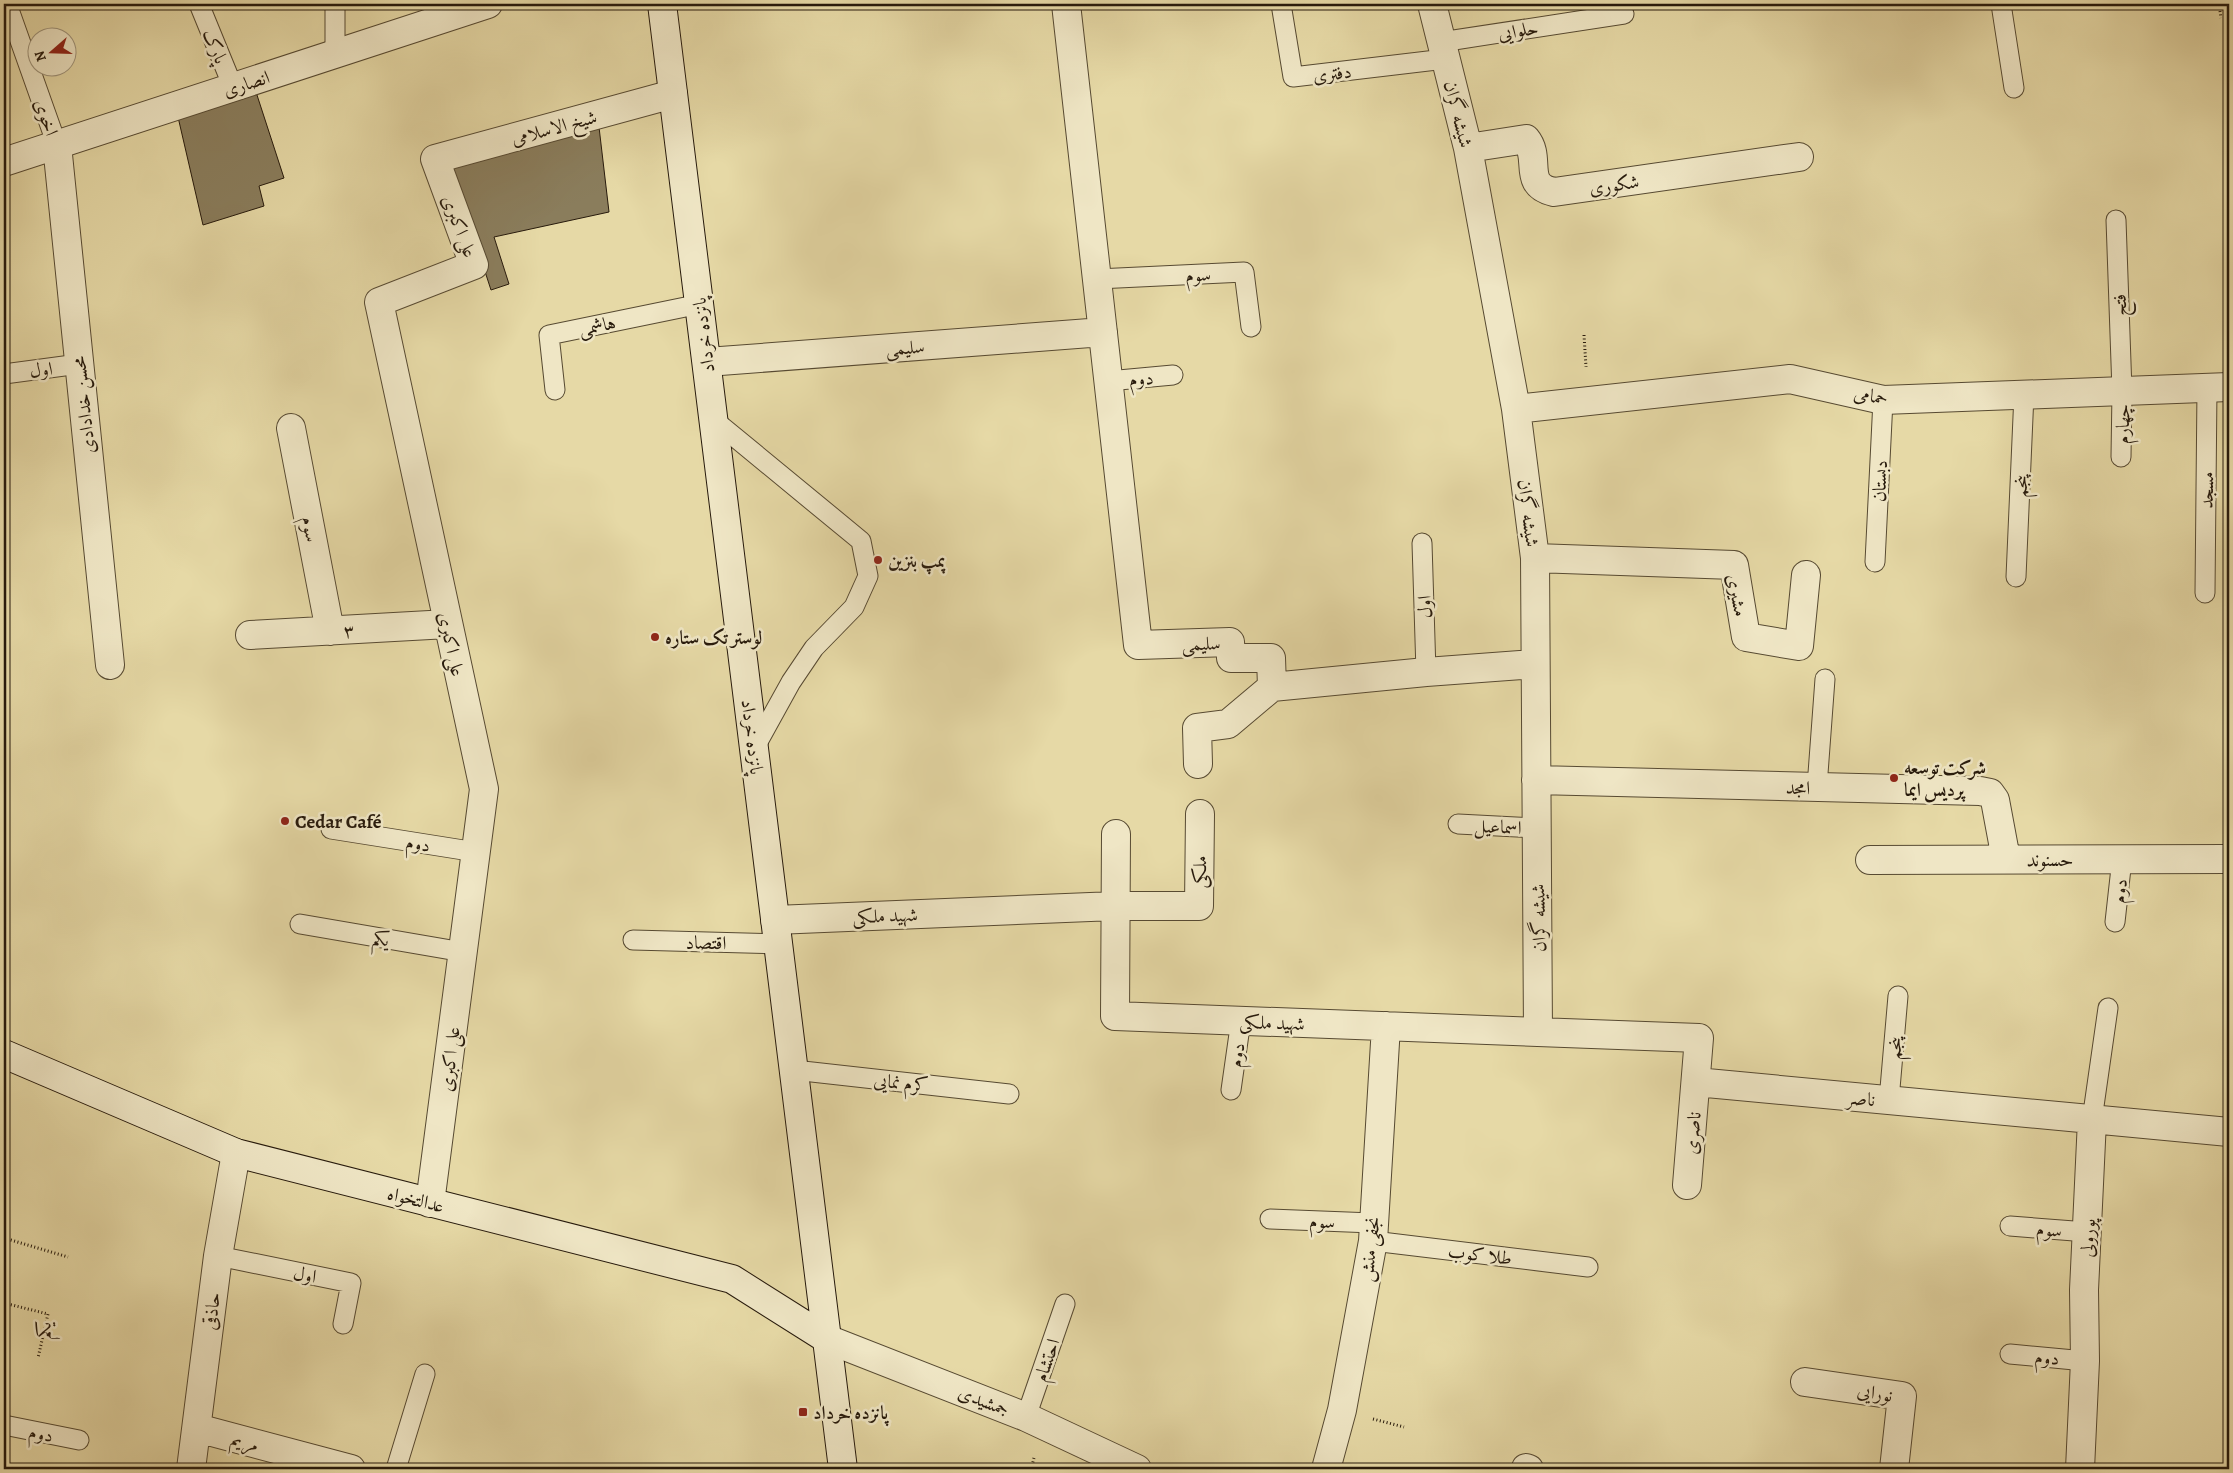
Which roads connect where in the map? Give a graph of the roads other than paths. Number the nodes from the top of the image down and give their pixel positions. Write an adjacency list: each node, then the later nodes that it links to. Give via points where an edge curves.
1 (7, 4): 17 (lane, اخوی)
2 (199, 4): 14 (lane, پارک)
3 (335, 4): 13 (lane)
4 (488, 4): 10 (street, انصاری)
5 (662, 4): 16 (street, پانزده خرداد)
6 (1066, 4): 23 (street, سلیمی)
7 (1281, 4): 12 (lane, دفتری, via 1293,77)
8 (1432, 4): 12 (street, شیشه گران)
9 (2001, 4): 15 (lane)
10 (442, 11): 13 (street, انصاری)
11 (1624, 14): 12 (lane, حلوایی)
12 (1443, 50): 18 (street, شیشه گران)
13 (335, 54): 14 (street, انصاری)
14 (233, 87): 17 (street, انصاری)
15 (2014, 88)
16 (673, 94): 20 (street, شیخ الاسلامی); 24 (street, پانزده خرداد)
17 (57, 145): 21 (street, انصاری); 28 (street, محسن خدادادی)
18 (1468, 148): 19 (street, شکوری, via 1526,139 1531,144 1535,182 1544,190 1554,192); 37 (street, شیشه گران)
19 (1799, 157)
20 (435, 159): 47 (street, علی اکبری, via 474,265 379,302)
21 (4, 162)
22 (2116, 220): 34 (lane, فتح)
23 (1096, 279): 25 (lane, سوم, via 1244,272); 26 (street, سلیمی)
24 (700, 304): 27 (street, پانزده خرداد); 33 (lane, هاشمی, via 549,335)
25 (1251, 327)
26 (1103, 332): 27 (street, سلیمی); 31 (street, سلیمی)
27 (706, 362): 38 (street, پانزده خرداد)
28 (79, 364): 29 (lane, اول); 51 (street, محسن خدادادی)
29 (4, 374)
30 (1173, 375): 31 (lane, دوم)
31 (1108, 381): 54 (street, سلیمی, via 1138,645 1230,642 1231,658 1271,658)
32 (2218, 387): 34 (street, حمامی); 46 (lane, مسجد)
33 (555, 390)
34 (2122, 391): 35 (street, حمامی); 40 (lane, چهارم)
35 (2024, 394): 36 (street, حمامی); 45 (lane, پنجم)
36 (1883, 400): 37 (street, حمامی, via 1790,379); 43 (lane, دبستان)
37 (1516, 409): 42 (street, شیشه گران)
38 (714, 420): 55 (street, پانزده خرداد); 55 (lane, via 861,541 868,576 854,608 814,648 791,682)
39 (291, 428): 48 (street, سوم)
40 (2121, 457)
41 (1422, 543): 52 (lane, اول)
42 (1535, 558): 44 (street, مشیری, via 1734,565 1746,637 1799,646); 50 (street, شیشه گران)
43 (1875, 562)
44 (1806, 575)
45 (2016, 577)
46 (2205, 593)
47 (448, 624): 48 (street, ۳); 64 (street, علی اکبری, via 484,789)
48 (330, 631): 49 (street, ۳)
49 (250, 635)
50 (1535, 664): 52 (street); 57 (street, شیشه گران)
51 (110, 665)
52 (1426, 672): 54 (street)
53 (1825, 679): 58 (lane)
54 (1272, 687): 56 (street, via 1228,724 1197,728)
55 (754, 749): 72 (street, پانزده خرداد)
56 (1198, 764)
57 (1536, 780): 58 (street, امجد); 61 (street, شیشه گران)
58 (1817, 787): 67 (street, امجد, via 1990,793 1995,800)
59 (1200, 814): 69 (street, ملکی, via 1199,906)
60 (1458, 824): 61 (lane, اسماعیل)
61 (1537, 828): 79 (street, شیشه گران)
62 (331, 829): 64 (lane, دوم)
63 (1116, 834): 69 (street, شهید ملکی)
64 (476, 852): 74 (street, علی اکبری)
65 (2229, 859): 68 (street, حسنوند)
66 (1870, 860): 67 (street, حسنوند)
67 (2006, 860): 68 (street, حسنوند)
68 (2122, 860): 70 (lane, دوم)
69 (1115, 906): 72 (street, شهید ملکی); 77 (street, شهید ملکی, via 1115,1016)
70 (2116, 922)
71 (300, 924): 74 (lane, یکم)
72 (777, 932): 73 (lane, اقتصاد); 81 (street, پانزده خرداد)
73 (633, 940)
74 (463, 952): 90 (street, علی اکبری)
75 (1898, 996): 85 (lane, پنجم)
76 (2108, 1008): 86 (lane, پورولی)
77 (1241, 1020): 78 (street, شهید ملکی); 83 (lane, دوم)
78 (1386, 1026): 79 (street, شهید ملکی); 93 (street, نجفی منش)
79 (1538, 1032): 82 (street, via 1699,1038)
80 (4, 1056): 88 (street, عدالتخواه)
81 (794, 1070): 84 (lane, کرم نمایی); 99 (street, پانزده خرداد)
82 (1696, 1082): 85 (street, ناصر); 89 (street, ناصری)
83 (1232, 1090)
84 (1009, 1094)
85 (1890, 1100): 86 (street, ناصر)
86 (2092, 1120): 87 (street, ناصر); 94 (street, پورولی)
87 (2229, 1132)
88 (236, 1153): 90 (street, عدالتخواه); 95 (street, حاذقی)
89 (1688, 1185)
90 (430, 1203): 99 (street, عدالتخواه, via 732,1279)
91 (1270, 1219): 93 (lane, سوم)
92 (2010, 1226): 94 (lane, سوم)
93 (1373, 1232): 96 (lane, طلا کوب); 113 (street, نجفی منش, via 1342,1410)
94 (2087, 1232): 101 (street, پورولی)
95 (218, 1256): 98 (lane, اول, via 351,1283); 106 (street, حاذقی)
96 (1588, 1267)
97 (1065, 1304): 104 (lane, احتشام)
98 (343, 1324)
99 (827, 1339): 104 (street, جمشیدی); 111 (street, پانزده خرداد)
100 (2010, 1354): 101 (lane, دوم)
101 (2085, 1361): 115 (street, پورولی)
102 (425, 1374): 110 (lane)
103 (1805, 1382): 114 (street, نورایی, via 1902,1396)
104 (1026, 1417): 112 (street, جمشیدی)
105 (4, 1425): 107 (lane, دوم)
106 (197, 1428): 108 (street, حاذقی); 109 (street, مریم)
107 (79, 1440)
108 (192, 1469)
109 (351, 1469)
110 (396, 1469)
111 (843, 1469)
112 (1136, 1469)
113 (1326, 1469)
114 (1894, 1469)
115 (2080, 1469)

